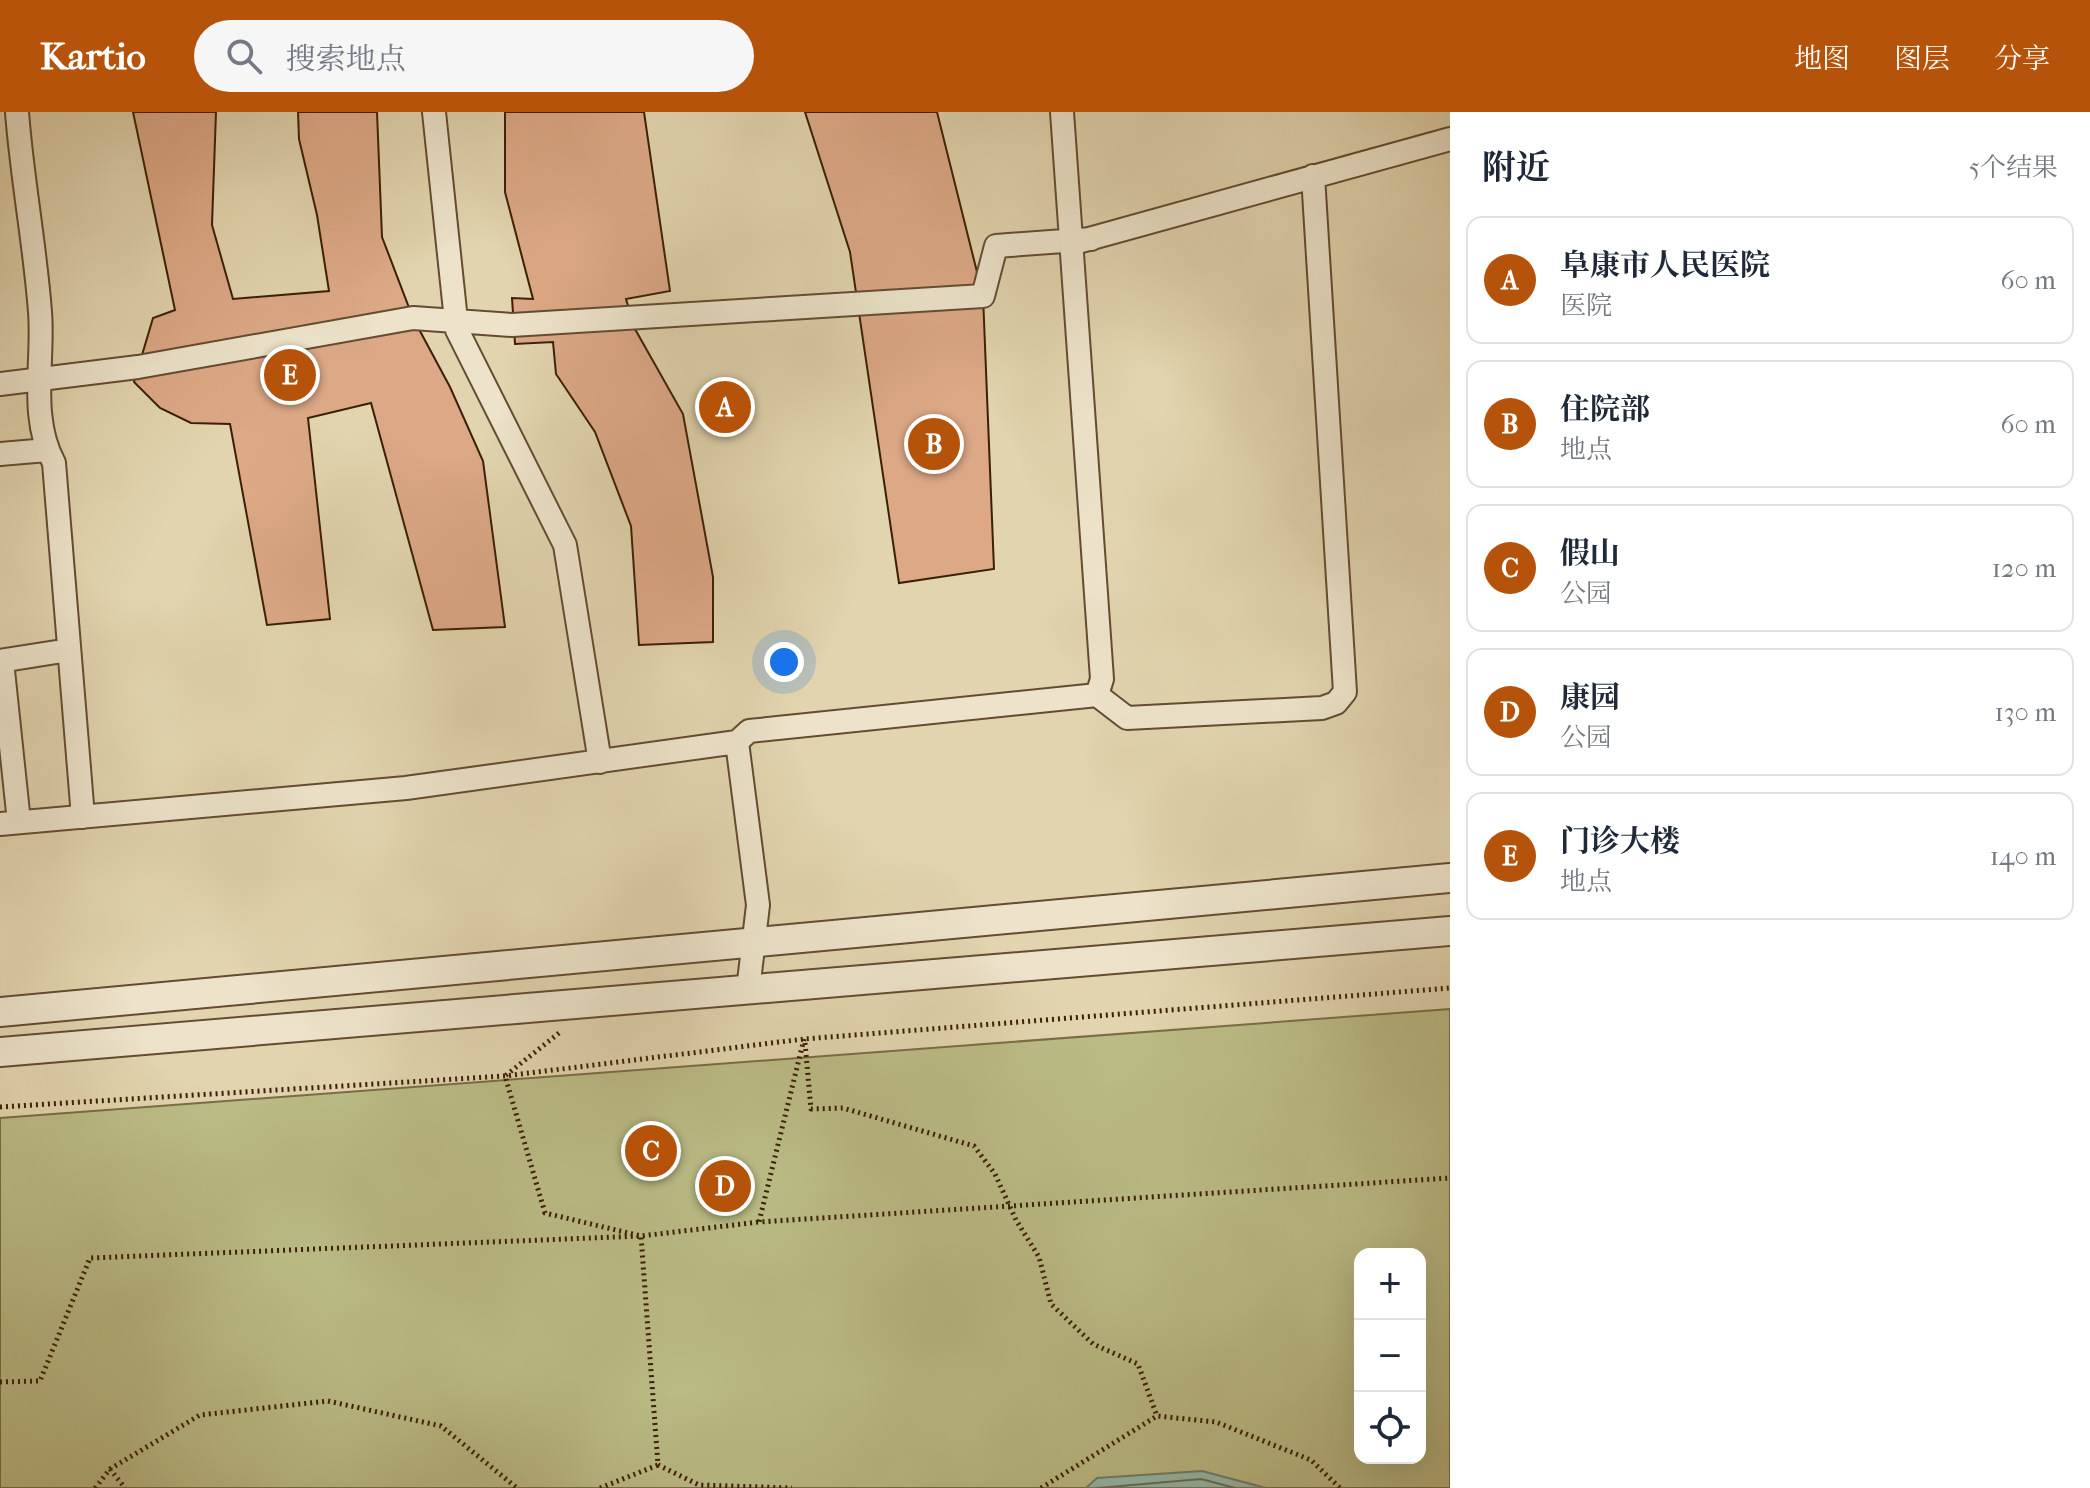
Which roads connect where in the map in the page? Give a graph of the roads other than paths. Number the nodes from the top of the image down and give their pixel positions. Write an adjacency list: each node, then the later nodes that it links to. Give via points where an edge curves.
1 (17, 112): 5 (street)
2 (434, 112): 8 (street)
3 (1062, 112): 7 (street)
4 (1450, 139): 6 (street)
5 (10, 171): 9 (street, via 40,315)
6 (1313, 176): 7 (street); 15 (street, via 1345,692 1322,708 1127,718)
7 (1082, 241): 8 (street, via 996,246 983,296 512,325); 15 (street, via 1102,679)
8 (456, 321): 9 (street, via 413,318); 17 (street, via 565,545)
9 (37, 380): 10 (street); 11 (street)
10 (0, 384)
11 (47, 450): 12 (street); 13 (street, via 54,463)
12 (0, 454)
13 (69, 650): 14 (street); 18 (street)
14 (1, 661): 19 (street)
15 (1097, 695): 16 (street, via 749,731)
16 (737, 742): 17 (street); 22 (street, via 758,905)
17 (600, 762): 18 (street, via 406,788)
18 (83, 817): 19 (street)
19 (9, 823)
20 (1450, 878): 22 (street)
21 (1450, 931): 23 (street)
22 (753, 943): 23 (street); 24 (street)
23 (748, 990): 25 (street)
24 (0, 1012)
25 (0, 1052)

